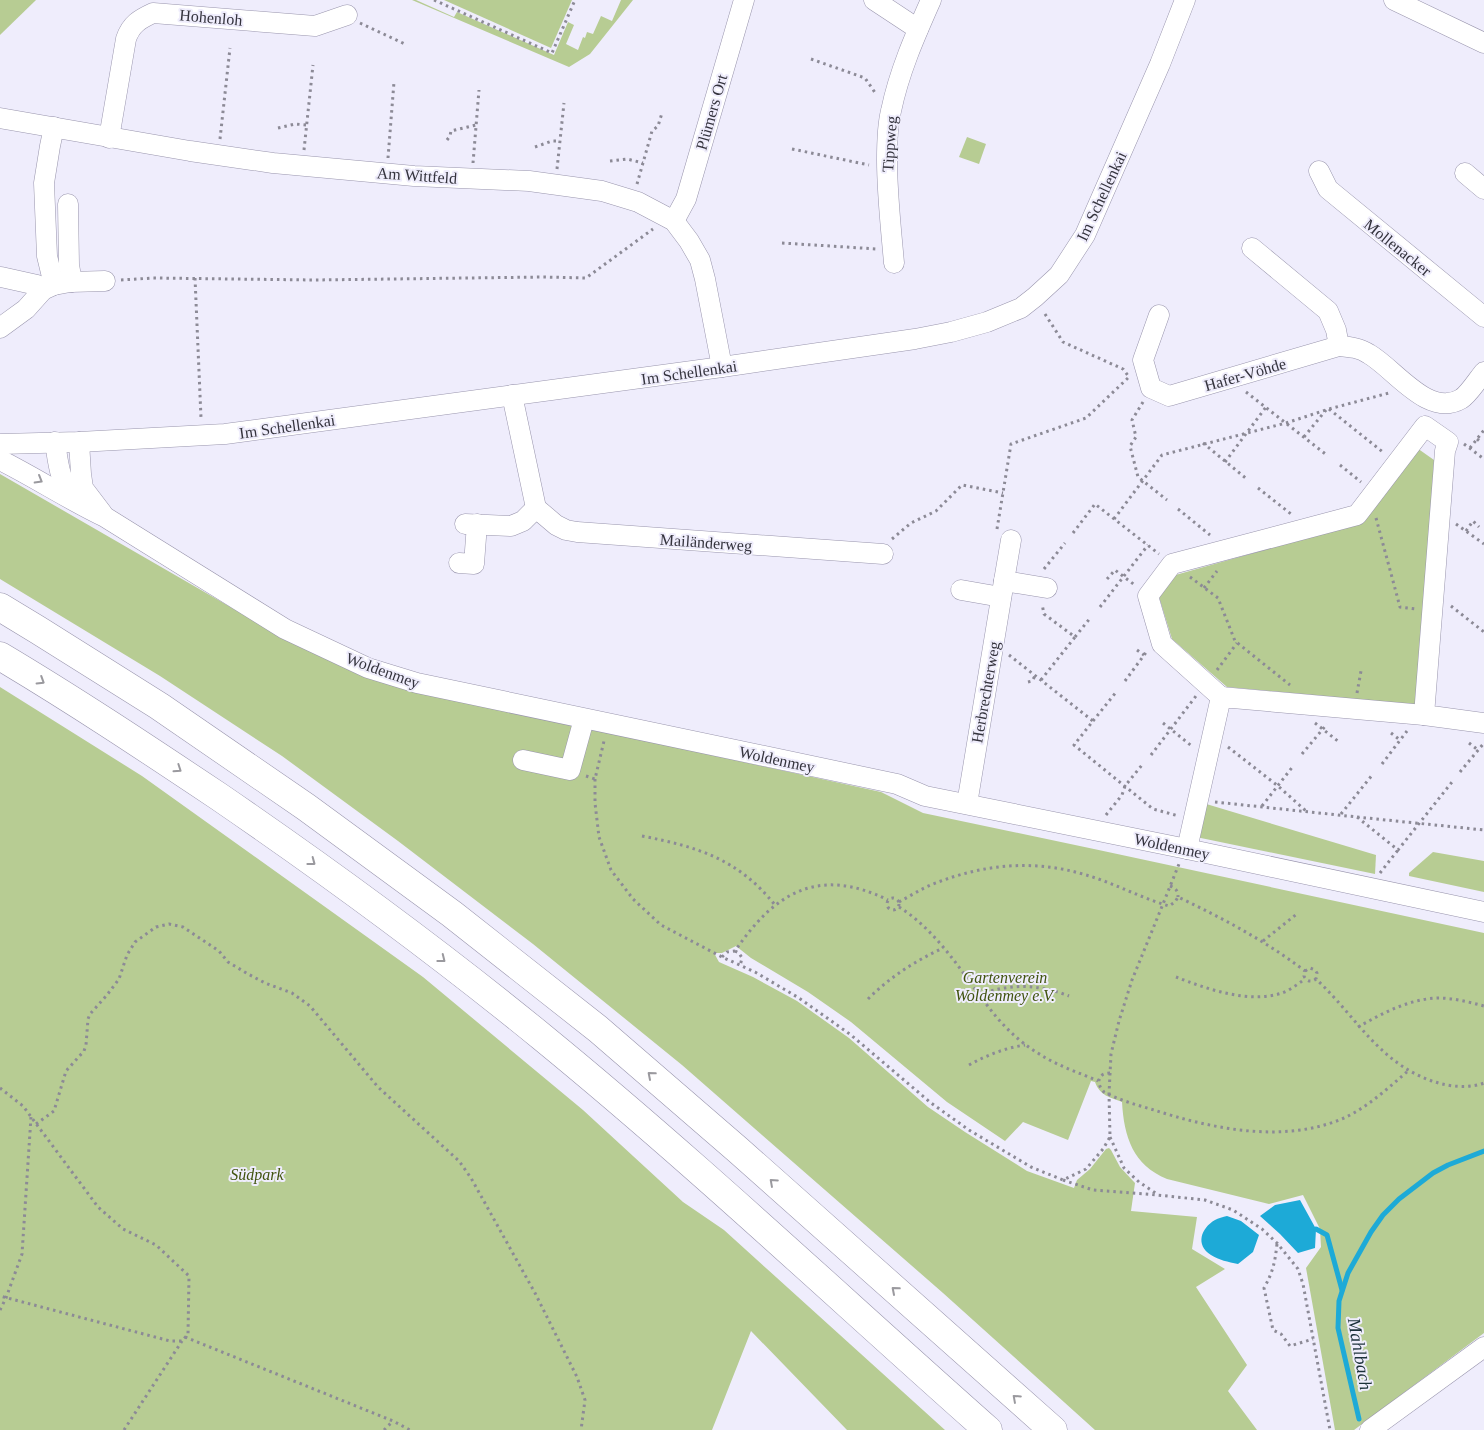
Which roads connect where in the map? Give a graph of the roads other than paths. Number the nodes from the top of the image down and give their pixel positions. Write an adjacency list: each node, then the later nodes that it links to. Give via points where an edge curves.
1 (744, 0): 16 (street, Plümers Ort, via 686,199)
2 (874, 0): 7 (street)
3 (931, 0): 7 (street, Tippweg)
4 (1185, 0): 26 (street, Im Schellenkai, via 1085,235 1059,275 1035,297 1021,308 952,332)
5 (1394, 0): 8 (street)
6 (347, 16): 11 (street, Hohenloh, via 315,26 153,12 139,20 126,39)
7 (918, 29): 18 (street, Tippweg, via 890,112 887,189)
8 (1484, 43)
9 (0, 118): 10 (street, Am Wittfeld)
10 (54, 127): 11 (street, Am Wittfeld); 21 (street, via 44,183 46,256)
11 (109, 138): 16 (street, Am Wittfeld, via 273,163 414,176 529,180 586,188 638,202)
12 (1319, 171): 23 (street, Mollenacker, via 1328,189)
13 (1465, 173): 14 (street)
14 (1484, 189)
15 (68, 204): 21 (street, via 69,265)
16 (670, 219): 26 (street, Am Wittfeld, via 689,240 700,260)
17 (1252, 248): 25 (street, via 1328,311)
18 (893, 256)
19 (1, 277): 21 (street)
20 (105, 281): 21 (street)
21 (56, 286): 24 (street)
22 (1159, 315): 25 (street, Hafer-Vöhde, via 1143,360 1151,388 1169,396)
23 (1484, 317)
24 (0, 328)
25 (1340, 346): 27 (street, Hafer-Vöhde, via 1358,348 1371,354 1426,399 1448,404 1463,398)
26 (722, 368): 28 (street, Im Schellenkai)
27 (1484, 372)
28 (512, 395): 30 (street, Im Schellenkai, via 225,434); 34 (street)
29 (55, 442): 30 (street, Im Schellenkai); 31 (street, Im Schellenkai); 33 (street, via 64,484)
30 (79, 442): 35 (street, Woldenmey, via 83,488)
31 (0, 444)
32 (0, 460): 33 (street, Woldenmey, one-way to 33)
33 (76, 502): 35 (street, Woldenmey)
34 (536, 508): 37 (street, Mailänderweg, via 556,525 577,532); 38 (street, via 523,521 511,526 471,524 474,564)
35 (105, 516): 46 (street, Woldenmey, via 285,629 368,668 417,683)
36 (1004, 537): 40 (street, Herbrechterweg)
37 (883, 554)
38 (459, 563)
39 (1044, 586): 40 (street)
40 (1002, 589): 41 (street); 49 (street, Herbrechterweg)
41 (961, 590)
42 (0, 608): 54 (highway, one-way to 42, via 598,1029 452,914 306,807 159,706)
43 (0, 656): 53 (highway, one-way to 53, via 155,754 297,850 449,964 623,1105)
44 (1214, 690): 45 (street, via 1314,713 1341,707); 45 (street, via 1162,644 1148,596 1172,564 1356,515 1425,426 1448,442 1444,451); 50 (street, via 1213,735)
45 (1422, 715): 47 (street)
46 (584, 719): 48 (street, via 570,770); 49 (street, Woldenmey, via 897,784 925,796)
47 (1484, 723)
48 (524, 760)
49 (967, 804): 50 (street, Woldenmey)
50 (1187, 849): 51 (street, Woldenmey)
51 (1484, 912)
52 (1484, 1347): 55 (street)
53 (988, 1430)
54 (1053, 1430)
55 (1370, 1430)

